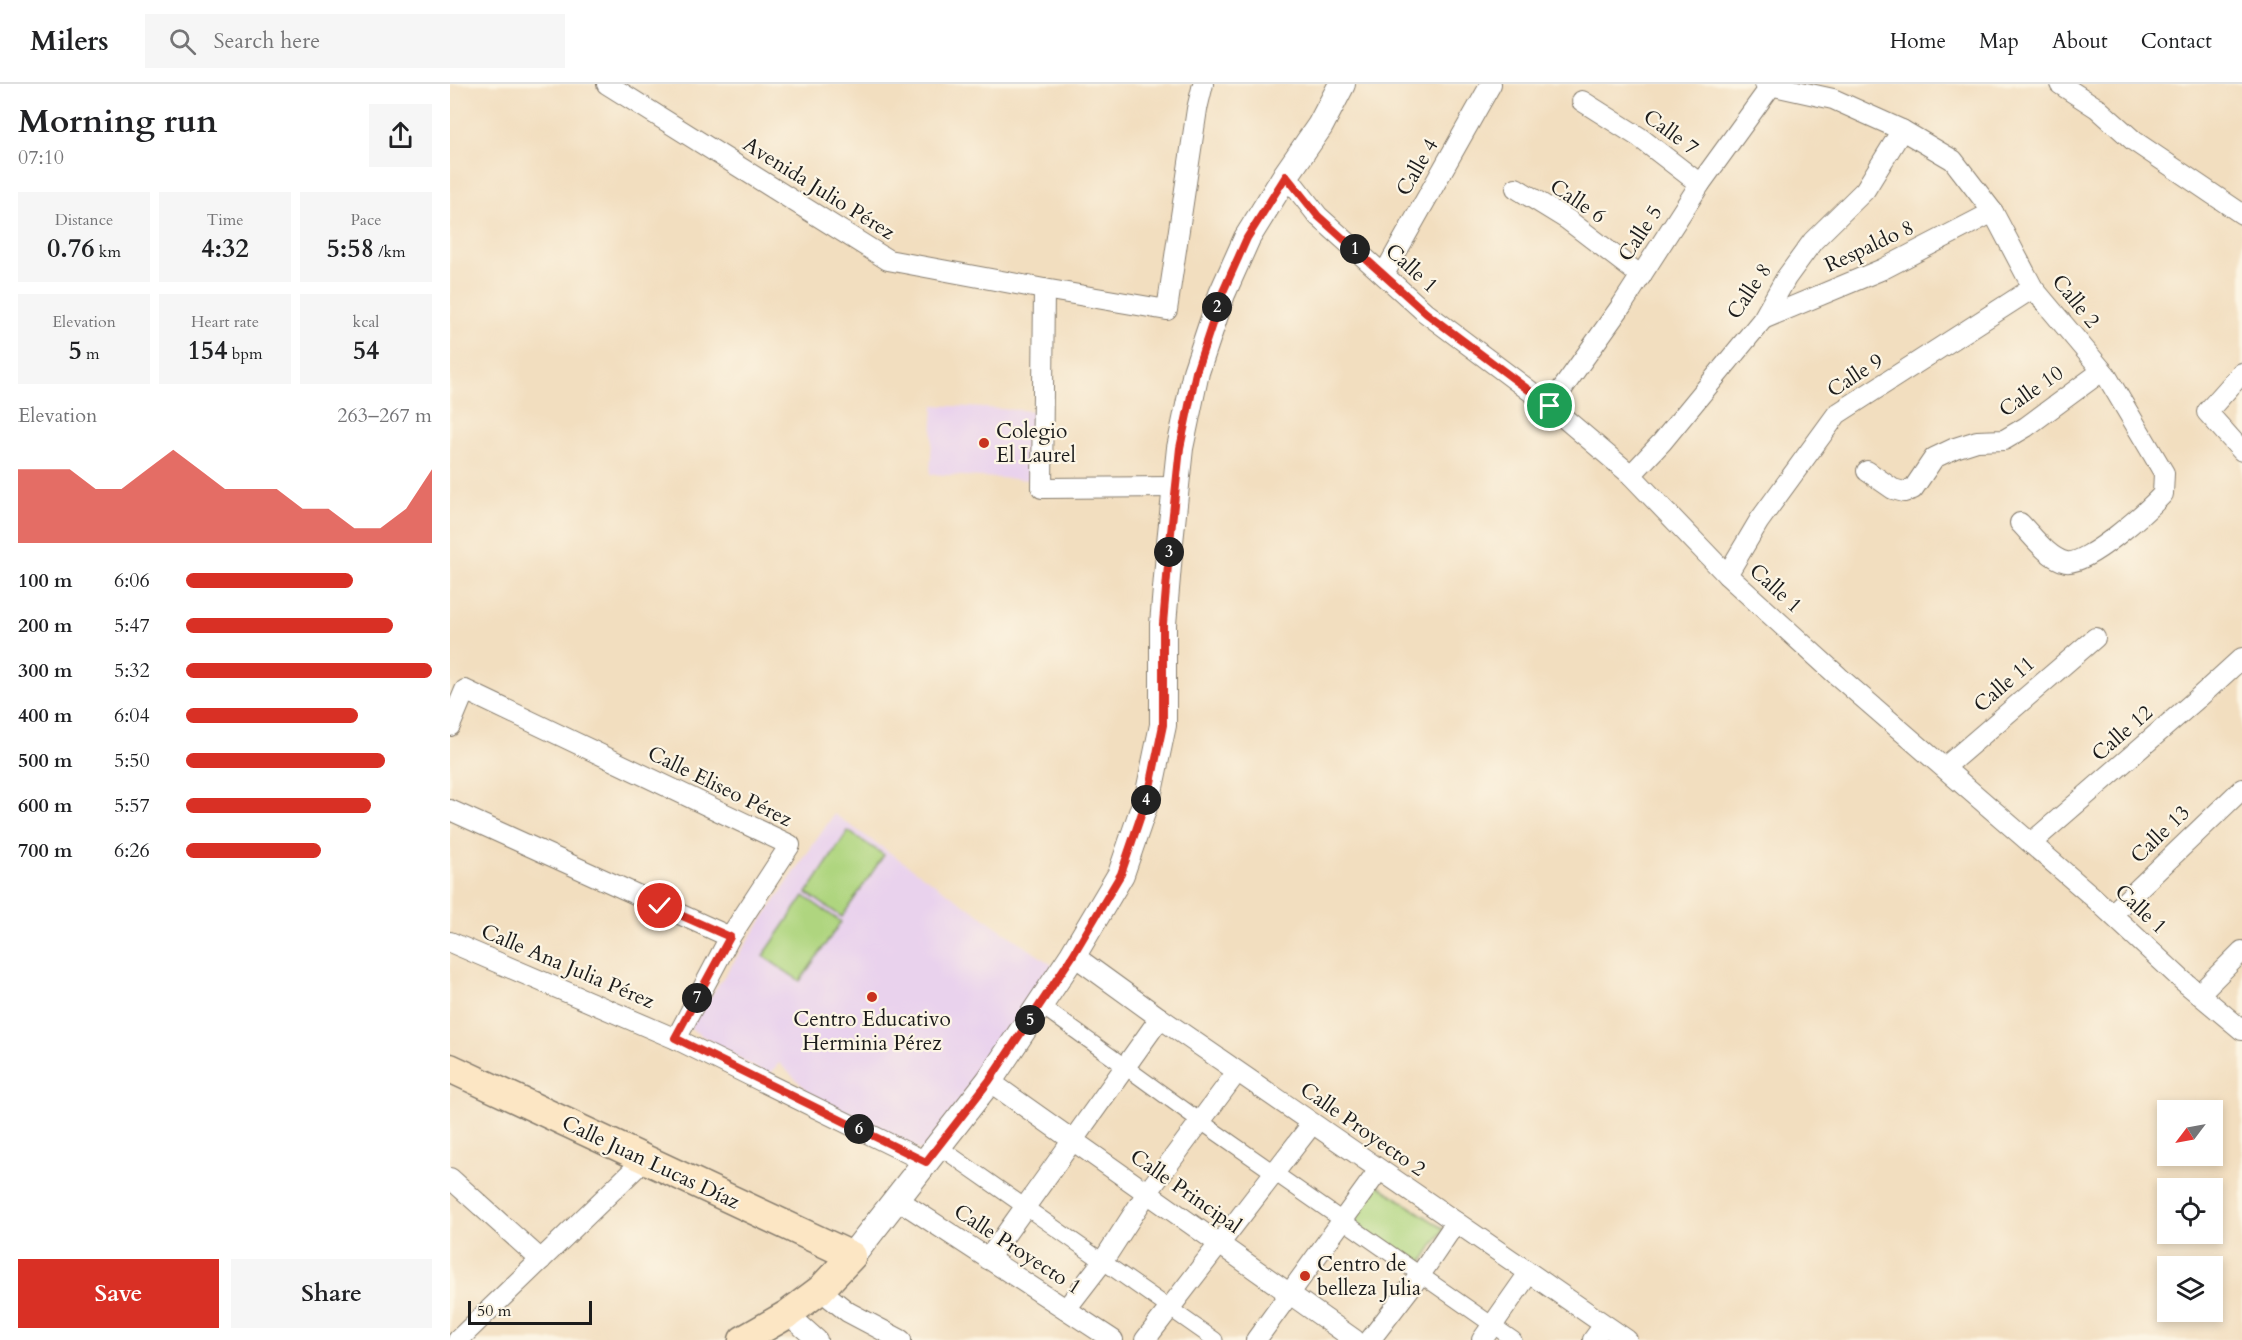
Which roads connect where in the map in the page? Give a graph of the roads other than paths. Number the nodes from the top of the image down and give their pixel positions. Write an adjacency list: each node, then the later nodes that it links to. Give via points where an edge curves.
1 (607, 84): 17 (street, Avenida Julio Pérez, via 888,260)
2 (1203, 84): 17 (street, Avenida Julio Pérez, via 1167,310)
3 (1342, 84): 9 (street, via 1320,126)
4 (1491, 84): 14 (street, Calle 4)
5 (2060, 84): 13 (street, via 2097,108 2142,147)
6 (1768, 85): 8 (street, Calle 2, via 1833,99); 10 (street, Calle 5)
7 (1582, 100): 10 (street, Calle 7)
8 (1902, 130): 12 (street, Calle 2, via 1953,160); 18 (street, Calle 8, via 1865,190 1813,241)
9 (1286, 176): 14 (street, Calle 1, via 1318,216); 25 (street, via 1247,238 1218,304 1196,372)
10 (1701, 184): 15 (street, Calle 5)
11 (1516, 188): 15 (street, Calle 6, via 1568,220)
12 (1993, 212): 16 (street, Calle 2); 18 (street, Respaldo 8, via 1883,269)
13 (2242, 214)
14 (1384, 274): 21 (street, Calle 1, via 1426,313)
15 (1641, 276): 21 (street, Calle 5)
16 (2033, 288): 19 (street, Calle 2); 27 (street, Calle 9, via 1837,414 1759,521)
17 (1044, 290): 25 (street, via 1042,488)
18 (1763, 319): 24 (street, Calle 8)
19 (2102, 371): 23 (street, Calle 10, via 2004,440 1977,441 1934,458 1913,489 1893,489); 26 (street, Calle 2, via 2164,473 2163,494 2125,529 2074,563 2049,553)
20 (2242, 373): 22 (street, via 2207,412)
21 (1550, 406): 24 (street, Calle 1)
22 (2242, 451)
23 (1866, 471)
24 (1631, 475): 27 (street, Calle 1)
25 (1176, 487): 39 (street, via 1163,624 1163,725 1149,792 1121,874)
26 (2020, 523)
27 (1727, 575): 31 (street, Calle 1)
28 (2095, 638): 31 (street, Calle 11)
29 (2242, 658): 34 (street, Calle 12)
30 (450, 726): 36 (street, Calle Eliseo Pérez, via 465,690 790,844)
31 (1944, 767): 34 (street, Calle 1)
32 (2242, 789): 35 (street, Calle 13)
33 (450, 810): 36 (street)
34 (2031, 843): 35 (street, Calle 1)
35 (2112, 914): 40 (street, Calle 1)
36 (730, 937): 44 (street, Calle Eliseo Pérez)
37 (450, 942): 44 (street, Calle Ana Julia Pérez)
38 (2242, 951): 40 (street)
39 (1073, 955): 41 (street); 42 (street, Calle Proyecto 2)
40 (2199, 994): 43 (street, Calle 1)
41 (1040, 1005): 45 (street); 48 (street)
42 (1160, 1018): 45 (street); 47 (street, Calle Proyecto 2)
43 (2242, 1030)
44 (675, 1038): 52 (street, Calle Ana Julia Pérez)
45 (1125, 1067): 49 (street); 51 (street)
46 (450, 1068): 53 (main road, Calle Juan Lucas Díaz)
47 (1237, 1071): 49 (street); 50 (street, Calle Proyecto 2)
48 (989, 1081): 51 (street, Calle Principal); 52 (street)
49 (1200, 1121): 55 (street); 57 (street)
50 (1312, 1124): 54 (street, Calle Proyecto 2); 55 (street)
51 (1072, 1140): 57 (street, Calle Principal); 59 (street)
52 (932, 1154): 58 (street); 59 (street)
53 (645, 1159): 63 (main road, Calle Juan Lucas Díaz); 65 (street)
54 (1379, 1170): 60 (street); 61 (street, Calle Proyecto 2)
55 (1274, 1173): 60 (street); 62 (street)
56 (450, 1178): 65 (street)
57 (1147, 1193): 62 (street, Calle Principal); 66 (street)
58 (897, 1199): 63 (street); 64 (street, Calle Proyecto 1)
59 (1024, 1207): 64 (street); 66 (street)
60 (1342, 1220): 68 (street); 70 (street)
61 (1456, 1222): 67 (street, Calle Proyecto 2); 68 (street)
62 (1219, 1244): 70 (street, Calle Principal); 71 (street)
63 (852, 1256): 69 (main road)
64 (988, 1258): 72 (street, Calle Proyecto 1)
65 (541, 1260): 77 (street)
66 (1103, 1261): 71 (street); 72 (street)
67 (1529, 1273): 74 (street); 75 (street, Calle Proyecto 2)
68 (1420, 1275): 74 (street); 86 (street)
69 (820, 1290): 73 (main road); 80 (street, via 848,1312)
70 (1289, 1293): 84 (street); 85 (street, Calle Principal)
71 (1170, 1308): 82 (street); 83 (street)
72 (1066, 1310): 81 (street, Calle Proyecto 1)
73 (788, 1314): 78 (main road); 79 (street)
74 (1487, 1332): 87 (street)
75 (1599, 1332): 88 (street, Calle Proyecto 2)
76 (450, 1333): 77 (street)
77 (457, 1340)
78 (743, 1340)
79 (817, 1340)
80 (901, 1340)
81 (1113, 1340)
82 (1145, 1340)
83 (1215, 1340)
84 (1256, 1340)
85 (1355, 1340)
86 (1370, 1340)
87 (1514, 1340)
88 (1627, 1340)

